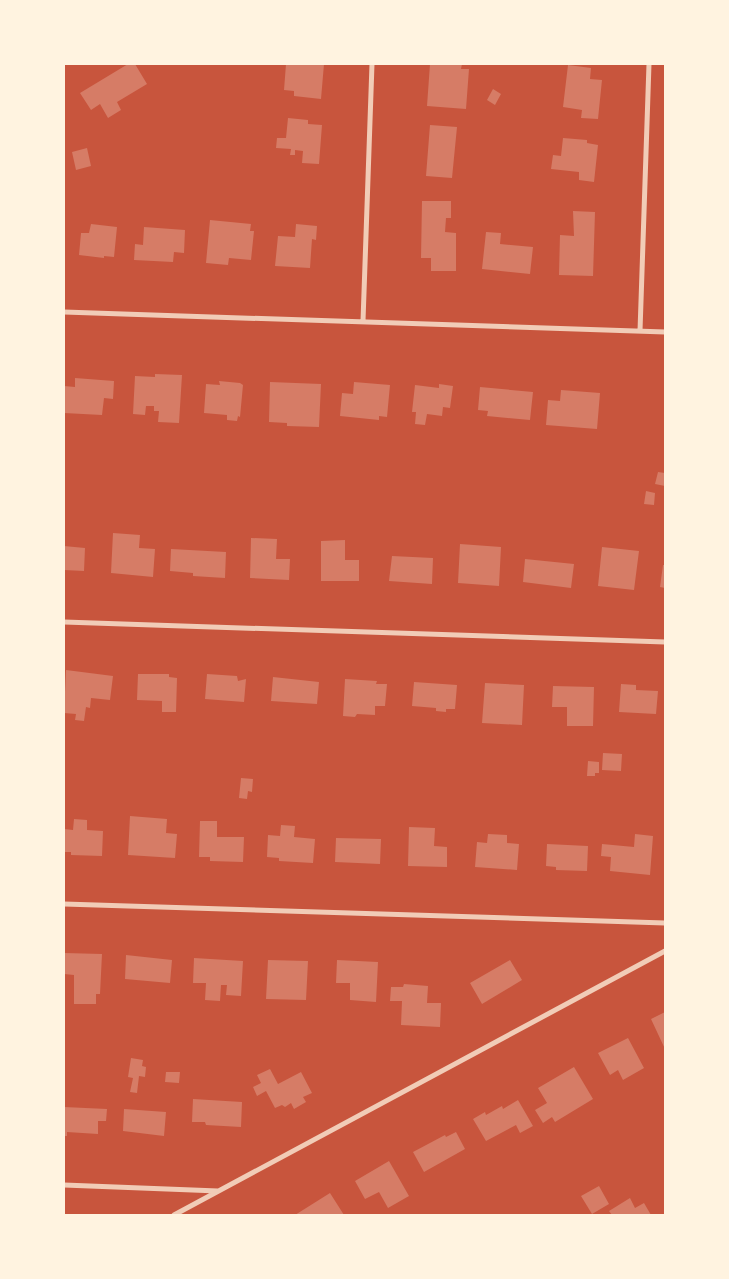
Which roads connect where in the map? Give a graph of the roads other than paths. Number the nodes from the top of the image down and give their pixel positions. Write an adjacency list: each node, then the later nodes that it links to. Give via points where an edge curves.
1 (372, 64): 4 (street)
2 (649, 64): 5 (street)
3 (64, 312): 4 (street)
4 (363, 321): 5 (street)
5 (640, 331): 6 (street)
6 (665, 332)
7 (64, 622): 8 (street)
8 (665, 642)
9 (64, 904): 10 (street)
10 (665, 923)
11 (665, 951): 13 (street)
12 (64, 1185): 13 (street)
13 (219, 1191): 14 (street)
14 (174, 1215)

